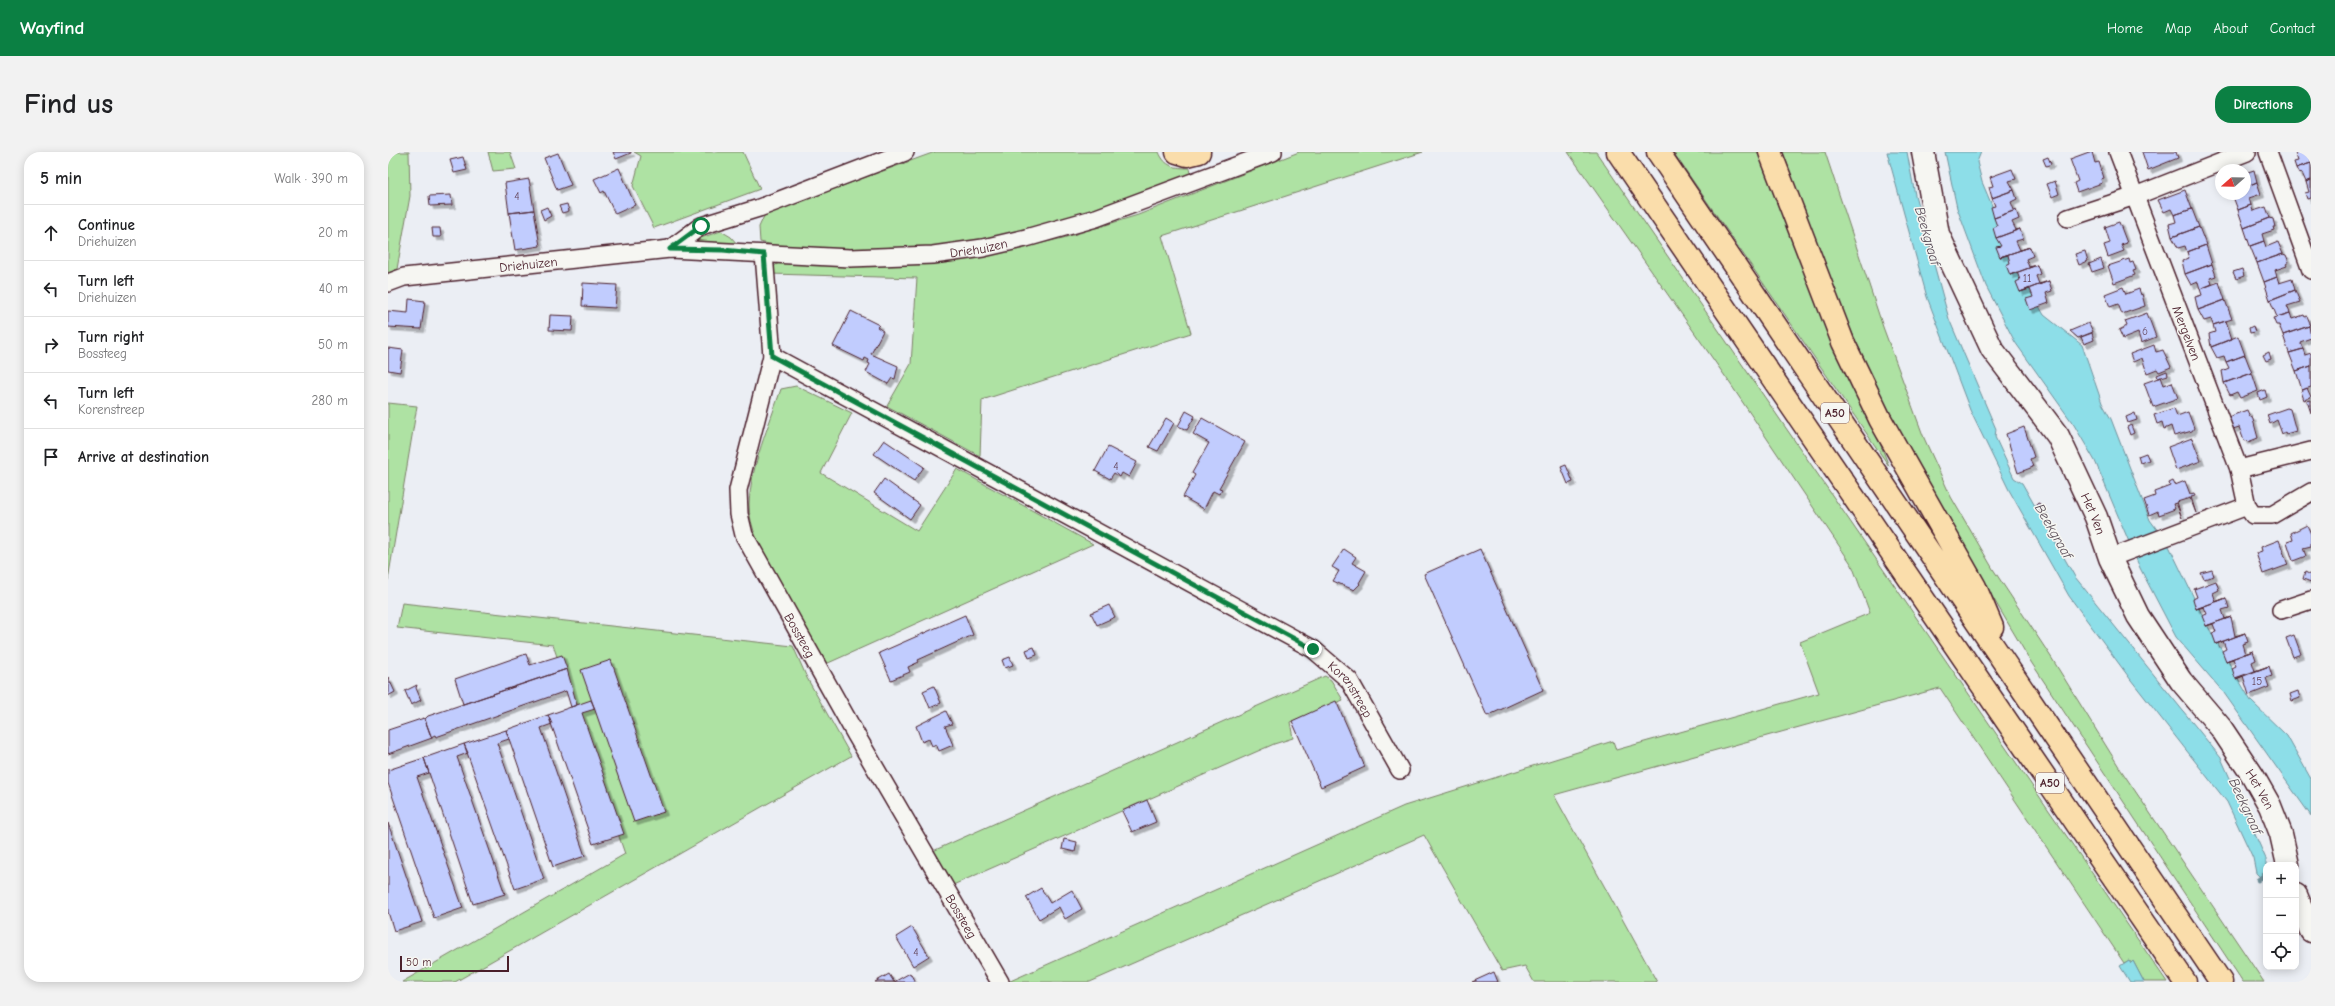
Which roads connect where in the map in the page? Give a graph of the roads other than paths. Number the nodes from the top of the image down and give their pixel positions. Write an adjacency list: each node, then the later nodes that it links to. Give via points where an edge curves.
1 (905, 152): 14 (street, via 759,208 701,226)
2 (1177, 152): 3 (highway, via 1187,155)
3 (1199, 152)
4 (1273, 152): 15 (street, Driehuizen, via 1096,218 983,248 933,255 891,257)
5 (1618, 152): 32 (highway, A50)
6 (1658, 152): 26 (highway, A50)
7 (1770, 152): 26 (highway, A50, via 1843,342 1880,419 1975,587)
8 (1923, 152): 23 (street, Het Ven, via 1938,234 1960,284 1992,349 2058,436 2096,517)
9 (2118, 152): 12 (street, Mergelven)
10 (2248, 152): 12 (street)
11 (2268, 152): 16 (street)
12 (2135, 196): 13 (street); 20 (street, Mergelven)
13 (2068, 218)
14 (670, 249): 15 (street, Driehuizen); 17 (street, Driehuizen, via 404,277)
15 (764, 254): 18 (street, Bossteeg)
16 (2311, 270)
17 (388, 283)
18 (772, 356): 27 (street, Korenstreep, via 1313,649 1349,680); 31 (street, Bossteeg, via 738,490 738,514 744,535)
19 (2311, 452): 20 (street)
20 (2239, 469): 22 (street, Mergelven)
21 (2311, 492): 22 (street, via 2272,515 2253,515)
22 (2247, 506): 23 (street)
23 (2119, 555): 28 (street, Het Ven, via 2138,616 2181,680 2221,728 2253,776 2273,813)
24 (2311, 600): 25 (street)
25 (2282, 610)
26 (2012, 674): 33 (highway, A50)
27 (1400, 770)
28 (2287, 862)
29 (2303, 904): 30 (street)
30 (2311, 931)
31 (1000, 982)
32 (2185, 982)
33 (2222, 982)

